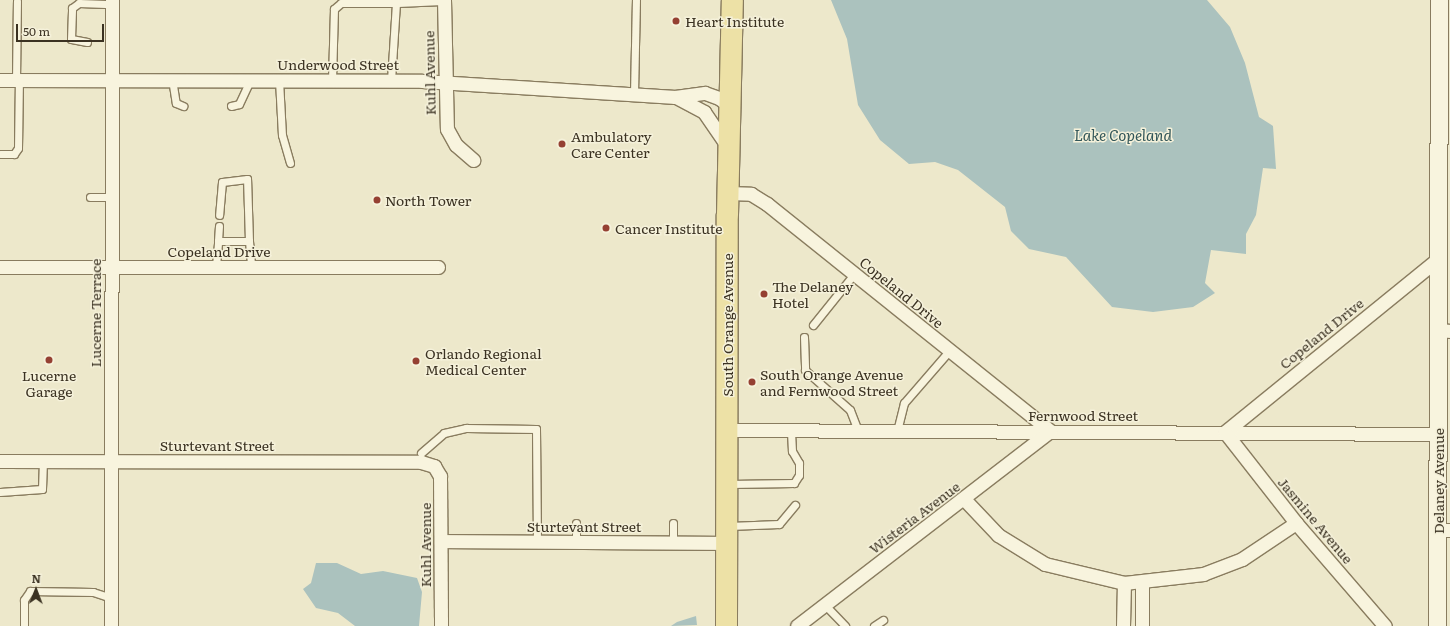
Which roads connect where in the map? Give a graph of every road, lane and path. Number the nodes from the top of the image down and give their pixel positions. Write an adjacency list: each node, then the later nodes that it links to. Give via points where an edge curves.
1 (636, 0): 18 (lane)
2 (732, 0): 22 (main road, South Orange Avenue)
3 (1439, 0): 34 (street, Delaney Avenue)
4 (17, 1): 11 (lane)
5 (444, 1): 7 (lane); 17 (street, Kuhl Avenue)
6 (112, 2): 8 (lane, via 79,3 72,8 71,39); 9 (street, Lucerne Terrace)
7 (396, 3): 15 (lane, via 336,5); 16 (lane)
8 (87, 42)
9 (111, 79): 11 (street, Underwood Street); 12 (street, Underwood Street); 29 (street, Lucerne Terrace)
10 (0, 80): 11 (street, Underwood Street)
11 (17, 80): 24 (lane, via 18,148 14,154)
12 (172, 80): 13 (street, Underwood Street); 20 (lane, via 176,103)
13 (250, 80): 14 (street, Underwood Street); 21 (lane, via 239,104)
14 (279, 80): 15 (street, Underwood Street); 26 (lane, via 282,135)
15 (332, 80): 16 (street, Underwood Street)
16 (391, 81): 17 (street, Underwood Street)
17 (444, 83): 18 (street, Underwood Street); 25 (street, Kuhl Avenue, via 445,117 450,138)
18 (634, 94): 19 (street, Underwood Street)
19 (675, 97): 22 (street, Underwood Street, via 705,93 719,98); 23 (street, Underwood Street, via 704,112)
20 (183, 106)
21 (231, 106)
22 (730, 107): 23 (main road, South Orange Avenue)
23 (728, 147): 27 (main road, South Orange Avenue)
24 (0, 154)
25 (473, 160)
26 (290, 163)
27 (728, 193): 40 (street, Copeland Drive, via 747,193 760,199); 45 (main road, South Orange Avenue)
28 (90, 197): 29 (lane)
29 (111, 197): 38 (street, Lucerne Terrace)
30 (219, 216): 33 (lane, via 222,182 247,179)
31 (219, 226): 32 (lane)
32 (218, 241): 33 (lane); 35 (lane)
33 (249, 241): 36 (lane)
34 (1438, 259): 42 (street, Delaney Avenue); 50 (street, Copeland Drive)
35 (216, 266): 36 (street, Copeland Drive); 38 (street, Copeland Drive)
36 (250, 266): 39 (street, Copeland Drive)
37 (0, 267): 38 (street, Copeland Drive)
38 (111, 267): 55 (street, Lucerne Terrace)
39 (438, 267)
40 (854, 274): 41 (lane); 44 (street, Copeland Drive)
41 (813, 325)
42 (1444, 330): 51 (street, Delaney Avenue)
43 (804, 337): 47 (lane, via 805,370 850,410)
44 (949, 351): 48 (lane, via 904,403); 49 (street, Copeland Drive)
45 (727, 430): 46 (street, Fernwood Street); 57 (main road, South Orange Avenue)
46 (791, 430): 47 (street, Fernwood Street); 57 (lane, via 792,451 799,464 799,475 794,483)
47 (858, 431): 48 (street, Fernwood Street)
48 (897, 431): 49 (street, Fernwood Street)
49 (1050, 431): 50 (street, Fernwood Street); 59 (street, Wisteria Avenue)
50 (1225, 432): 51 (street, Fernwood Street); 63 (street, Jasmine Avenue)
51 (1438, 434): 64 (street, Delaney Avenue)
52 (421, 453): 67 (lane, via 444,433 466,428 536,429)
53 (0, 461): 54 (street, Sturtevant Street)
54 (43, 461): 55 (street, Sturtevant Street); 58 (lane, via 42,489)
55 (110, 461): 56 (street, Sturtevant Street, via 421,462); 72 (street, Lucerne Terrace)
56 (434, 466): 66 (street, Kuhl Avenue, via 440,476)
57 (727, 484): 65 (main road, South Orange Avenue)
58 (0, 492)
59 (964, 499): 71 (street, via 998,534 1045,564); 73 (street, Wisteria Avenue)
60 (794, 505): 65 (lane, via 779,524)
61 (576, 523): 68 (lane)
62 (673, 523): 69 (lane)
63 (1296, 523): 70 (street, via 1242,559 1203,574); 84 (street, Jasmine Avenue)
64 (1444, 530): 85 (street, Delaney Avenue)
65 (726, 534): 69 (street, Sturtevant Street); 78 (main road, South Orange Avenue)
66 (441, 541): 67 (street, Sturtevant Street); 77 (street, Kuhl Avenue)
67 (537, 542): 68 (street, Sturtevant Street)
68 (576, 542): 69 (street, Sturtevant Street)
69 (673, 543)
70 (1142, 583): 71 (street); 83 (street)
71 (1124, 584): 82 (street)
72 (111, 598): 75 (lane, via 93,592 30,592 24,600); 76 (street, Lucerne Terrace)
73 (825, 605): 79 (street, Wisteria Avenue); 80 (lane)
74 (883, 620): 81 (lane)
75 (24, 626)
76 (111, 626)
77 (441, 626)
78 (726, 626)
79 (797, 626)
80 (845, 626)
81 (874, 626)
82 (1123, 626)
83 (1142, 626)
84 (1385, 626)
85 (1437, 626)

